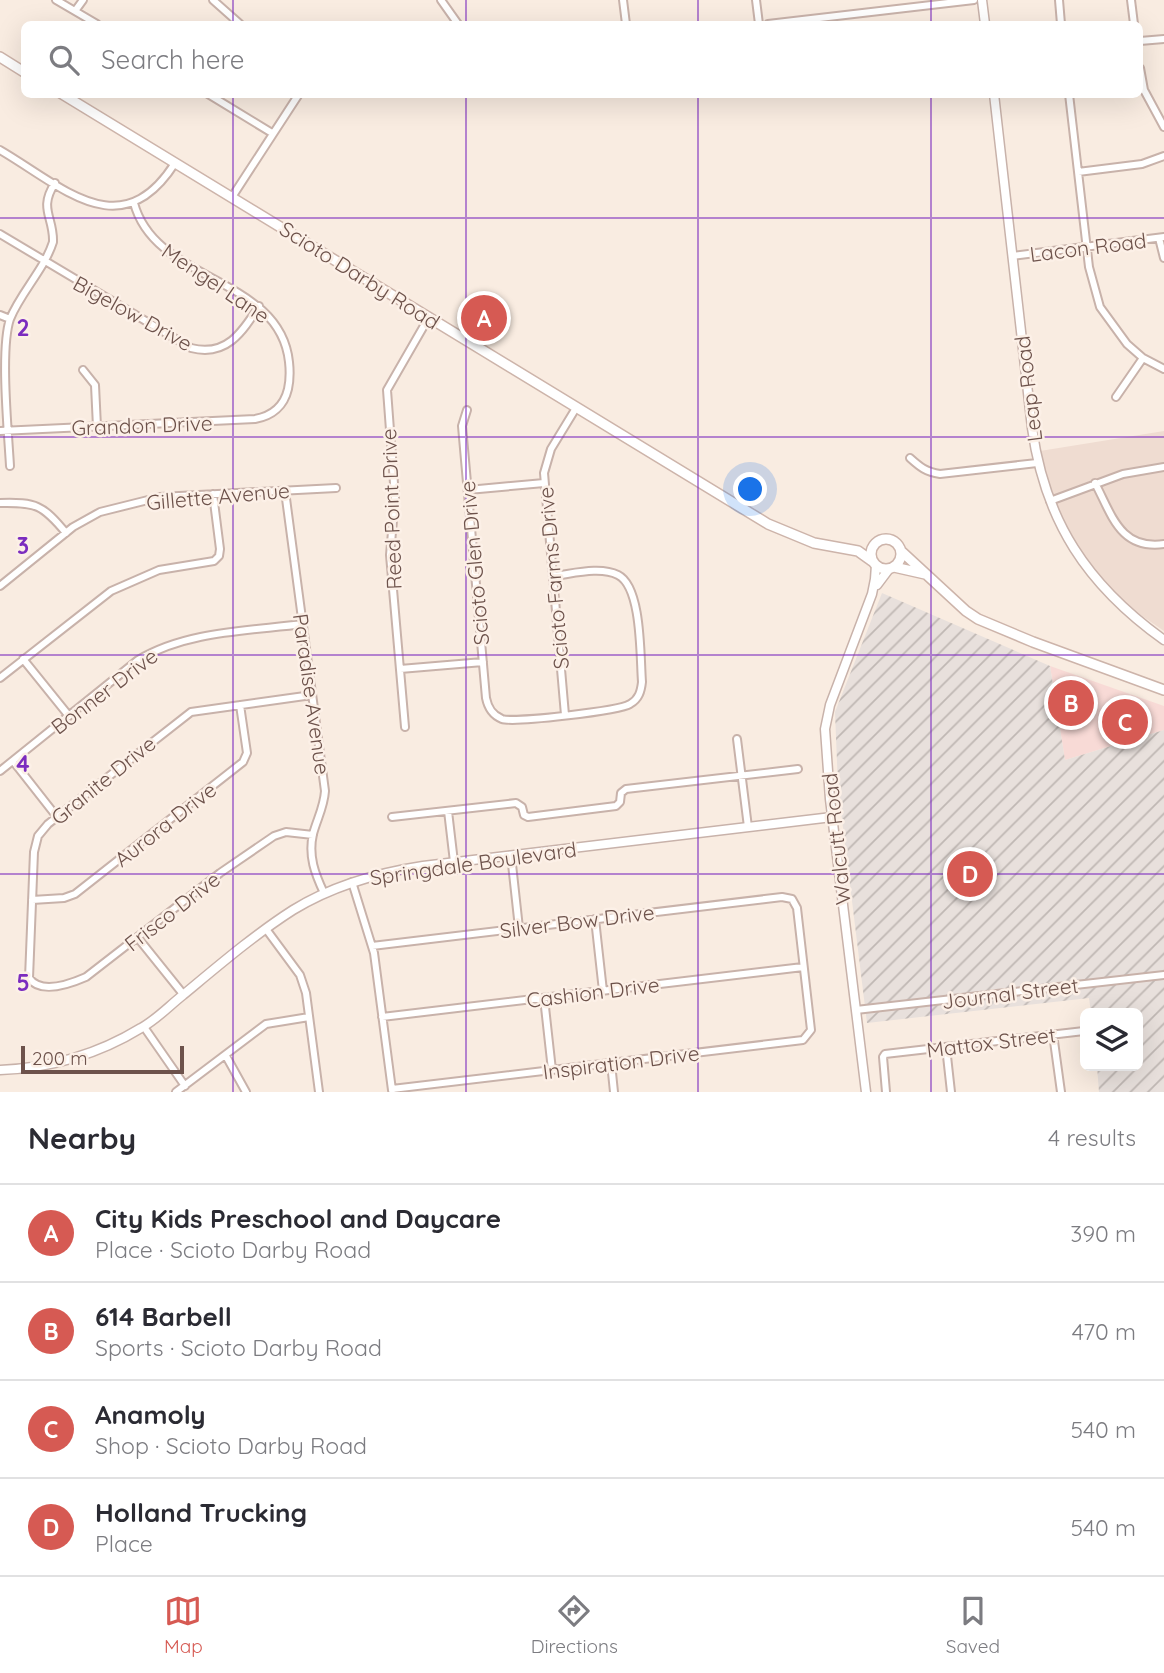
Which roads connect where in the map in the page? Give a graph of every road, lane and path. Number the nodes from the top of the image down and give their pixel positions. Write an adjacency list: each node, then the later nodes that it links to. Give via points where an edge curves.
1 (56, 0): 11 (street)
2 (83, 0): 11 (street)
3 (213, 0): 13 (street)
4 (441, 0): 14 (street)
5 (623, 0): 15 (street)
6 (756, 0): 16 (street)
7 (974, 0): 17 (street)
8 (982, 0): 18 (street)
9 (1059, 0): 19 (street)
10 (1131, 0): 20 (street)
11 (75, 11): 12 (street)
12 (92, 21)
13 (237, 21)
14 (456, 21)
15 (626, 21)
16 (759, 21)
17 (794, 21)
18 (985, 21)
19 (1061, 21)
20 (1134, 21)
21 (1164, 39): 22 (street)
22 (1143, 41)
23 (0, 57): 24 (main road)
24 (21, 70)
25 (1143, 86): 31 (street)
26 (69, 98): 35 (main road, Scioto Darby Road)
27 (214, 98): 32 (street)
28 (296, 98): 32 (street)
29 (993, 98): 43 (street, Leap Road)
30 (1069, 98): 36 (street)
31 (1164, 127)
32 (272, 134): 38 (street)
33 (0, 150): 37 (street)
34 (1164, 156): 36 (street, via 1142,164)
35 (175, 163): 38 (main road, Scioto Darby Road); 39 (street, via 150,193)
36 (1078, 172): 42 (street)
37 (55, 183): 39 (street, via 98,205); 45 (street, via 46,205 53,243)
38 (232, 197): 48 (main road, Scioto Darby Road)
39 (134, 203): 46 (street, Mengel Lane, via 143,226 157,243)
40 (0, 234): 45 (street, Bigelow Drive)
41 (1162, 237): 42 (street, Lacon Road); 44 (street)
42 (1086, 248): 43 (street, Lacon Road); 50 (street, via 1100,307)
43 (1013, 256): 61 (street, Leap Road)
44 (1164, 258)
45 (43, 261): 46 (street, Bigelow Drive, via 172,339 200,350 232,342); 49 (street)
46 (259, 306): 54 (street, Mengel Lane, via 281,333 288,355 289,385)
47 (0, 315): 49 (street)
48 (429, 317): 55 (main road, Scioto Darby Road); 87 (street, Reed Point Drive, via 387,390 395,497 390,555)
49 (10, 319): 59 (street, via 5,344)
50 (1143, 358): 51 (street); 53 (street)
51 (1164, 369)
52 (83, 370): 57 (street, via 95,385)
53 (1116, 397)
54 (280, 406): 57 (street, Grandon Drive, via 255,419)
55 (576, 408): 64 (street, Scioto Farms Drive, via 551,449); 75 (main road, Scioto Darby Road, via 784,532)
56 (467, 410): 67 (street, Scioto Glen Drive, via 462,426)
57 (97, 427): 59 (street, Grandon Drive)
58 (0, 431): 59 (street, Grandon Drive)
59 (8, 431): 62 (street)
60 (910, 458): 61 (street, via 921,468 940,474)
61 (1037, 463): 70 (street, Leap Road)
62 (10, 466)
63 (1164, 467): 65 (street)
64 (544, 483): 67 (street); 79 (street, Scioto Farms Drive)
65 (1095, 483): 70 (street); 74 (street, via 1126,537 1138,544)
66 (336, 488): 68 (street, Gillette Avenue)
67 (468, 490): 86 (street, Scioto Glen Drive)
68 (285, 491): 69 (street, Gillette Avenue); 83 (street, Paradise Avenue)
69 (214, 494): 72 (street, Gillette Avenue, via 160,497 100,512); 85 (street, via 220,549 214,561 159,570 111,591)
70 (1050, 501): 84 (street, Leap Road, via 1064,533 1096,579)
71 (0, 503): 72 (street, via 38,506)
72 (66, 533): 81 (street, Gillette Avenue)
73 (877, 542): 75 (main road, Scioto Darby Road); 76 (main road, via 892,540); 77 (main road, via 871,550)
74 (1164, 544)
75 (845, 548): 77 (main road, Scioto Darby Road, via 866,554)
76 (901, 551): 78 (main road); 80 (main road)
77 (874, 563): 78 (main road); 82 (street, Walcutt Road)
78 (892, 568): 80 (main road); 82 (street, Walcutt Road)
79 (553, 576): 92 (street, Scioto Farms Drive); 92 (street, via 617,574 630,585 635,600 642,682 637,699 621,708)
80 (930, 576): 89 (main road, via 978,619)
81 (0, 586)
82 (872, 593): 103 (street, Walcutt Road, via 827,716)
83 (303, 624): 90 (street, Paradise Avenue); 93 (street, Bonner Drive, via 170,644 138,660)
84 (1164, 640)
85 (23, 659): 88 (street); 93 (street)
86 (483, 662): 87 (street); 92 (street, Scioto Glen Drive, via 487,702 495,715 508,720)
87 (400, 669): 94 (street, Reed Point Drive)
88 (0, 678)
89 (1164, 690)
90 (312, 695): 91 (street, Granite Drive); 105 (street, Paradise Avenue, via 325,791)
91 (240, 705): 101 (street, Granite Drive, via 191,712); 110 (street, Aurora Drive, via 247,753 243,762 75,894)
92 (565, 715)
93 (69, 716): 96 (street, Bonner Drive)
94 (405, 727)
95 (737, 739): 99 (street)
96 (13, 761): 98 (street, Bonner Drive); 101 (street)
97 (798, 769): 99 (street)
98 (0, 771)
99 (742, 776): 100 (street, via 626,789 616,806 528,817 516,803); 104 (street)
100 (448, 811): 102 (street); 107 (street)
101 (57, 817): 110 (street, Granite Drive, via 38,836)
102 (392, 817)
103 (832, 817): 104 (street, Springdale Boulevard); 122 (street, Walcutt Road)
104 (748, 827): 106 (street, Springdale Boulevard)
105 (313, 835): 109 (street, Paradise Avenue, via 314,872); 114 (street, Frisco Drive, via 286,832 274,836)
106 (511, 855): 107 (street, Springdale Boulevard); 112 (street)
107 (454, 862): 108 (street, Springdale Boulevard)
108 (352, 882): 109 (street, Springdale Boulevard); 115 (street)
109 (324, 893): 113 (street, Springdale Boulevard)
110 (32, 900): 118 (street, Granite Drive)
111 (595, 919): 112 (street, Silver Bow Drive); 116 (street, Silver Bow Drive, via 788,897 795,903); 119 (street)
112 (519, 928): 115 (street, Silver Bow Drive)
113 (266, 929): 120 (street, Springdale Boulevard); 123 (street, via 300,975)
114 (138, 937): 118 (street, Frisco Drive, via 75,982 52,986); 120 (street)
115 (372, 946): 124 (street)
116 (803, 967): 119 (street, Cashion Drive); 130 (street, Inspiration Drive, via 808,1036)
117 (1164, 975): 122 (street, Journal Street)
118 (31, 982)
119 (603, 991): 121 (street, Cashion Drive)
120 (183, 994): 125 (street, Springdale Boulevard)
121 (544, 998): 124 (street, Cashion Drive); 132 (street)
122 (856, 1010): 139 (street, Walcutt Road)
123 (309, 1017): 129 (street, via 265,1024); 137 (street)
124 (382, 1017): 134 (street)
125 (144, 1027): 131 (street, Springdale Boulevard, via 83,1057); 133 (street)
126 (1080, 1031): 127 (street, Mattox Street)
127 (1054, 1034): 128 (street, Mattox Street); 142 (street)
128 (946, 1047): 140 (street, Mattox Street, via 885,1054); 141 (street)
129 (226, 1056): 133 (street); 136 (street)
130 (611, 1063): 132 (street, Inspiration Drive); 138 (street)
131 (0, 1070)
132 (552, 1070): 134 (street, Inspiration Drive)
133 (185, 1086): 135 (street)
134 (392, 1090)
135 (176, 1092)
136 (246, 1092)
137 (319, 1092)
138 (614, 1092)
139 (866, 1092)
140 (886, 1092)
141 (951, 1092)
142 (1061, 1092)

